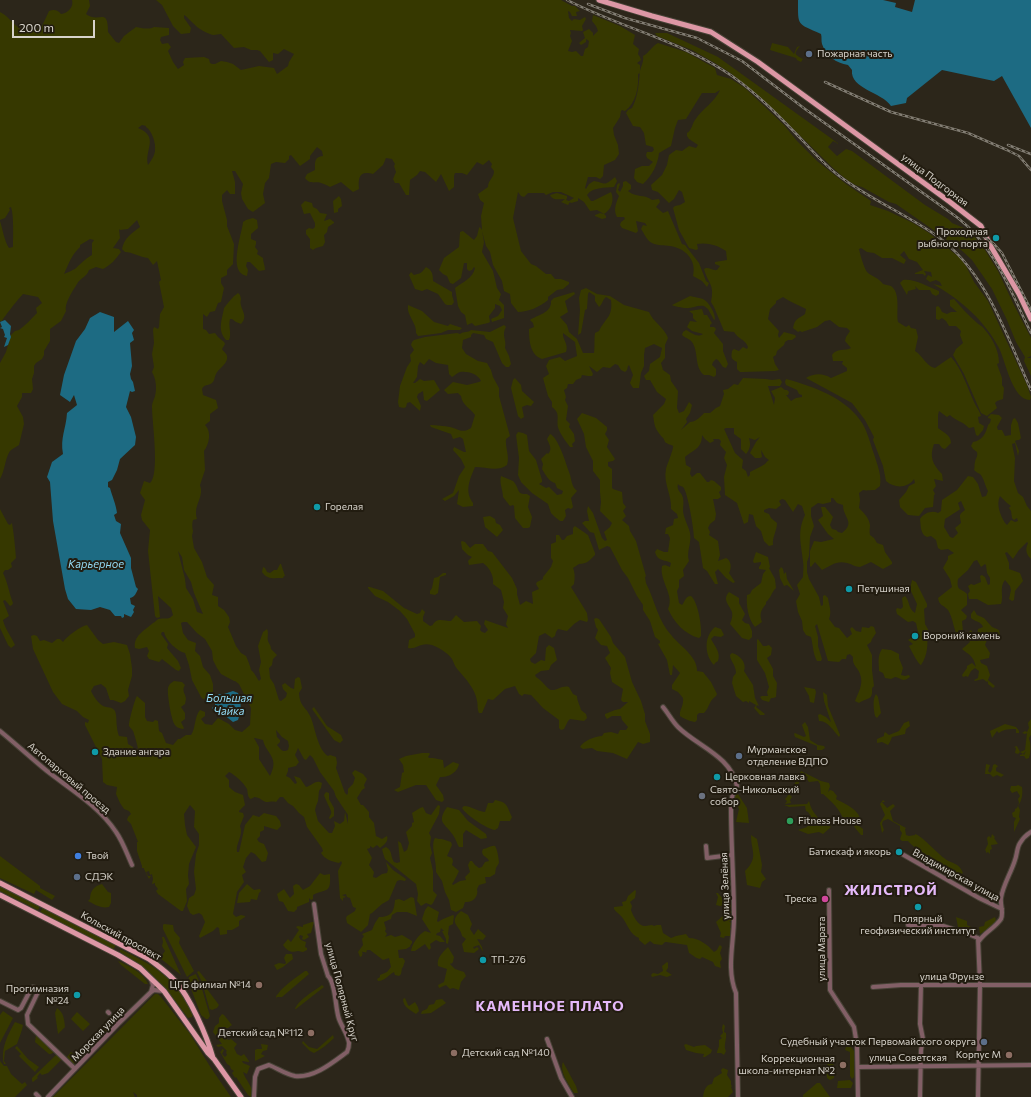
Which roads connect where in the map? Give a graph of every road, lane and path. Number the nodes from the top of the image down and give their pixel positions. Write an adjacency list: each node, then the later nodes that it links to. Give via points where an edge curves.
1 (599, 0): 2 (main road, улица Подгорная, via 711,32 792,86 981,226)
2 (1031, 319)
3 (663, 707): 8 (street, улица Зелёная, via 678,727 713,753 730,768 735,777 737,786 731,800)
4 (0, 731): 9 (street, Автопарковый проезд, via 106,819 116,831)
5 (1031, 832): 14 (street, via 1019,843 1013,867 1001,896)
6 (706, 846): 8 (street, via 707,858)
7 (902, 854): 14 (street, Владимирская улица)
8 (731, 855): 42 (street, улица Зелёная, via 734,918 731,965 732,983 736,993)
9 (132, 865)
10 (0, 883): 17 (main road, Кольский проспект)
11 (829, 890): 36 (street, улица Марата, via 830,990 854,1027)
12 (0, 894): 18 (main road, Кольский проспект)
13 (314, 904): 40 (street, улица Полярный Круг, via 321,954 349,1044 348,1049 325,1068 314,1073 296,1076 268,1065 258,1069 254,1077)
14 (1002, 909): 16 (street, via 1002,918)
15 (908, 925): 16 (street, via 940,925 976,936)
16 (979, 941): 21 (street)
17 (124, 947): 18 (main road, via 116,950); 27 (main road, Кольский проспект, via 168,974 183,991)
18 (118, 955): 19 (main road, Кольский проспект)
19 (150, 977): 24 (main road, Кольский проспект); 25 (street, via 153,985)
20 (921, 985): 21 (street, улица Фрунзе); 23 (street, улица Фрунзе); 34 (street, via 920,1024 923,1039)
21 (980, 985): 22 (street, улица Фрунзе); 35 (street)
22 (1031, 985)
23 (873, 987)
24 (164, 991): 25 (street); 28 (main road, Кольский проспект)
25 (151, 992): 30 (street, Морская улица)
26 (0, 1001): 37 (street, via 18,1010 31,988 36,988 38,992 27,1015 28,1024)
27 (195, 1013): 28 (main road, via 195,1018 191,1022); 32 (main road, Кольский проспект)
28 (181, 1015): 32 (main road, Кольский проспект)
29 (113, 1017): 30 (street)
30 (119, 1023): 37 (street, Морская улица)
31 (547, 1039): 41 (street)
32 (214, 1059): 39 (main road, Кольский проспект)
33 (1031, 1065): 35 (street, улица Советская)
34 (920, 1066): 35 (street, улица Советская); 36 (street, улица Советская); 44 (street)
35 (979, 1066): 45 (street)
36 (858, 1067): 43 (street, улица Марата)
37 (75, 1069): 38 (street, Морская улица)
38 (48, 1097)
39 (241, 1097)
40 (254, 1097)
41 (572, 1097)
42 (738, 1097)
43 (858, 1097)
44 (920, 1097)
45 (978, 1097)

